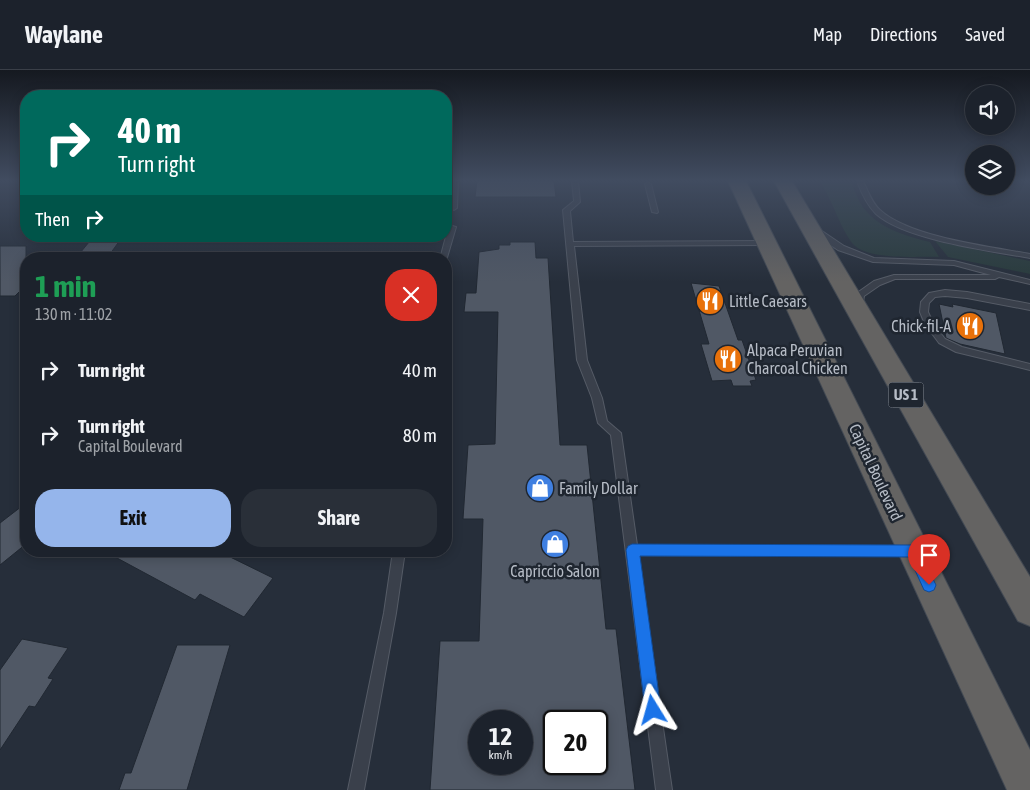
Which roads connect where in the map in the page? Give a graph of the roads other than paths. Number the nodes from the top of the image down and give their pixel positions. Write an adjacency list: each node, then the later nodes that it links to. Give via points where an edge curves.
1 (567, 215): 7 (lane)
2 (753, 215): 6 (highway, Capital Boulevard)
3 (803, 215): 5 (highway, US 1)
4 (882, 215): 8 (lane, via 907,228)
5 (810, 226): 9 (lane, via 841,248 873,260 954,263); 12 (highway, US 1)
6 (767, 243): 7 (lane); 15 (highway, Capital Boulevard)
7 (570, 244): 14 (lane, via 582,360 603,423 616,433)
8 (1030, 256)
9 (1014, 278): 10 (lane); 12 (lane, via 915,276 884,279 860,295)
10 (1030, 282)
11 (1030, 307): 13 (lane, via 945,292 932,295 925,302 924,312 942,341 951,346)
12 (858, 310): 17 (highway, US 1)
13 (1030, 367)
14 (632, 550): 15 (lane); 19 (lane)
15 (913, 551): 20 (highway, Capital Boulevard)
16 (398, 557): 18 (lane)
17 (1030, 609)
18 (356, 790)
19 (664, 790)
20 (1028, 790)

